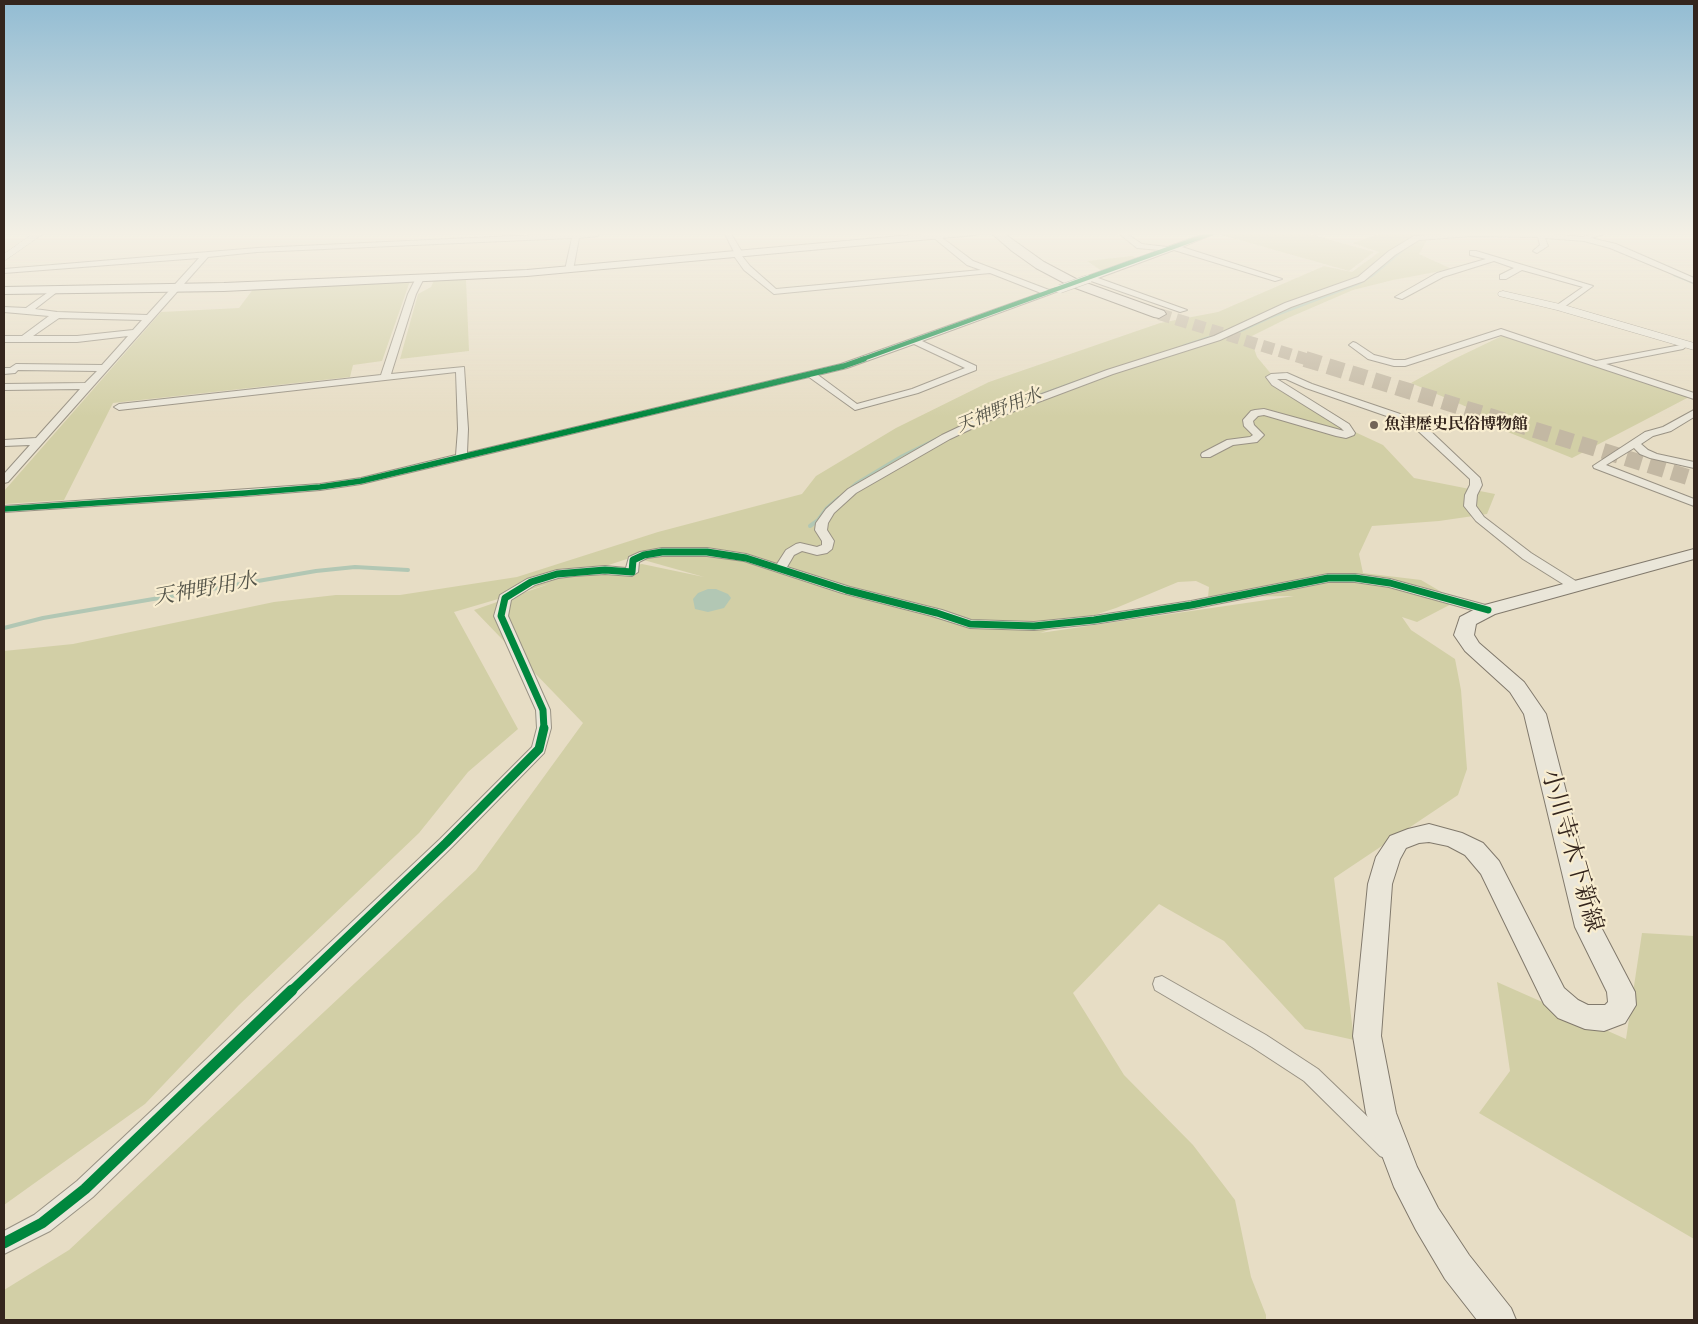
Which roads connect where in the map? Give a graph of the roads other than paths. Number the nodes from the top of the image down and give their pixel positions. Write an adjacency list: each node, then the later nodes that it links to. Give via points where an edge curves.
1 (49, 294): 14 (street)
2 (171, 294): 18 (street)
3 (412, 294): 29 (street)
4 (1047, 294): 22 (street)
5 (1104, 294): 16 (main road)
6 (1135, 294): 15 (street)
7 (1321, 294): 45 (street, via 1217,338 1110,372 984,419 946,437 852,491 822,522 821,530 828,546 817,551 800,547 790,553)
8 (1405, 294): 11 (street)
9 (1502, 294): 12 (street)
10 (1578, 294): 12 (street)
11 (1399, 297)
12 (1560, 307): 24 (street)
13 (4, 309): 14 (street)
14 (28, 310): 17 (street)
15 (1183, 310)
16 (1159, 314)
17 (57, 315): 18 (street); 21 (street)
18 (148, 318): 19 (street)
19 (134, 333): 21 (street, via 77,339); 26 (street)
20 (4, 339): 21 (street)
21 (24, 339)
22 (914, 341): 28 (street, via 844,366); 28 (street, via 973,368 915,391 855,406)
23 (1353, 345): 25 (street, via 1371,357 1394,364 1443,352 1501,332)
24 (1690, 348): 25 (street)
25 (1598, 363): 32 (street)
26 (104, 368): 27 (street, via 16,367 12,371); 30 (street)
27 (4, 371)
28 (810, 374): 39 (street)
29 (385, 378): 33 (street); 39 (street, via 461,369)
30 (88, 386): 31 (street); 35 (street)
31 (4, 387)
32 (1694, 396)
33 (119, 407)
34 (1694, 413): 37 (street)
35 (38, 441): 36 (street); 41 (street)
36 (4, 443)
37 (1634, 443): 40 (street, via 1654,456); 42 (street, via 1598,466)
38 (1206, 455): 46 (street, via 1231,442 1253,440 1259,435 1249,426 1248,420 1255,413 1264,412 1336,433 1350,433 1345,426 1275,383 1271,377 1287,376 1405,419 1420,428 1474,478 1476,485 1470,506 1480,519 1527,556)
39 (461, 458): 43 (street, via 320,487)
40 (1694, 465)
41 (4, 480)
42 (1694, 502)
43 (4, 509)
44 (1694, 554): 46 (main road, 小川寺木下新線)
45 (780, 568): 47 (street, via 970,624 1002,626 1094,620 1328,578 1390,583); 50 (street, via 707,552 662,552 633,560 632,572 605,570 557,574 531,582 505,598 501,616 543,710 544,728 539,749 446,843 85,1189 42,1223)
46 (1575, 586): 47 (main road, 小川寺木下新線)
47 (1488, 610): 49 (main road, 小川寺木下新線, via 1467,621 1464,635 1472,647 1517,687 1535,714 1588,927 1621,992 1622,1005 1615,1014 1604,1019 1585,1018 1554,996 1490,868 1474,849 1454,839 1429,833 1398,842 1388,857 1380,884 1367,1036 1380,1113)
48 (1162, 984): 49 (street, via 1311,1075)
49 (1400, 1162): 51 (main road, 小川寺木下新線, via 1427,1219 1457,1267)
50 (4, 1243)
51 (1499, 1320)

